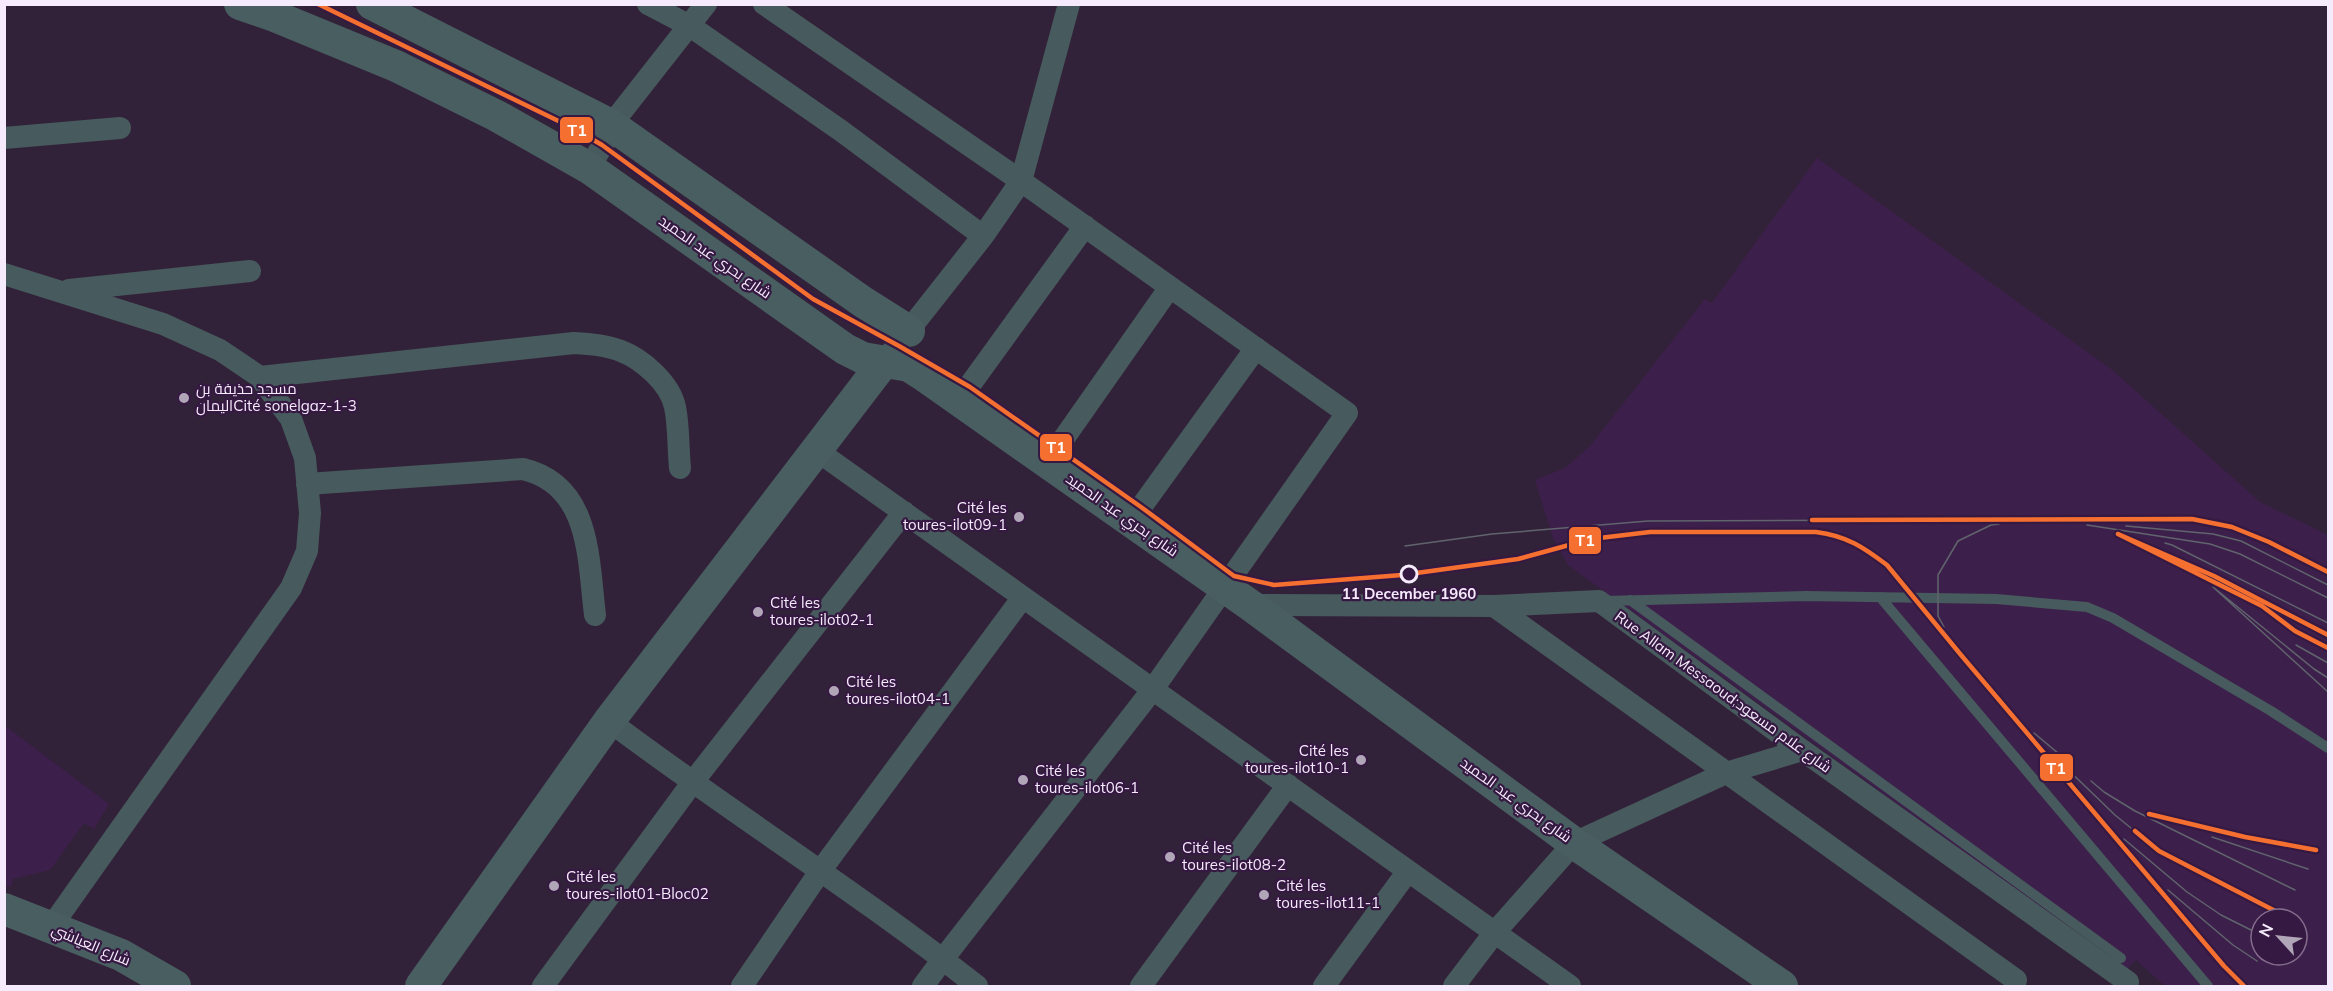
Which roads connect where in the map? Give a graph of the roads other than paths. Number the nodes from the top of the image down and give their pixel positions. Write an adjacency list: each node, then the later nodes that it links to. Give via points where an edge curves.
1 (240, 4): 7 (street, شارع بحري عبد الحميد)
2 (372, 4): 9 (street)
3 (648, 4): 8 (street)
4 (706, 4): 8 (street)
5 (764, 4): 13 (street)
6 (1069, 4): 13 (street)
7 (275, 10): 12 (street, شارع بحري عبد الحميد, via 497,116)
8 (690, 26): 9 (street); 15 (street)
9 (611, 125): 12 (street); 20 (street)
10 (120, 128): 11 (street)
11 (4, 138)
12 (589, 168): 22 (street, شارع بحري عبد الحميد, via 845,349)
13 (1021, 181): 14 (street); 15 (street)
14 (1085, 226): 18 (street); 24 (street)
15 (983, 236): 20 (street)
16 (250, 272): 19 (street)
17 (4, 274): 19 (street)
18 (1170, 287): 21 (street); 26 (street)
19 (61, 291): 23 (street, via 163,324 220,350)
20 (909, 331): 22 (street)
21 (1256, 348): 30 (street); 31 (street, via 1347,413)
22 (883, 363): 24 (street, شارع بحري عبد الحميد, via 909,366); 25 (street)
23 (260, 377): 27 (street, via 574,343 600,345 622,351 638,361 666,388 675,405); 28 (street, via 291,418 305,458)
24 (959, 400): 26 (street, شارع بحري عبد الحميد)
25 (816, 450): 29 (street); 39 (street)
26 (1046, 461): 30 (street, شارع بحري عبد الحميد)
27 (680, 468)
28 (307, 484): 37 (street, via 523,469 540,473 560,488 576,509 586,538); 49 (street, via 307,551 291,588)
29 (904, 512): 32 (street); 43 (street)
30 (1131, 521): 31 (street, شارع بحري عبد الحميد)
31 (1237, 596): 36 (street, Rue Allam Messaoud;شارع علام مسعود); 38 (street); 45 (street, شارع بحري عبد الحميد)
32 (1023, 597): 38 (street); 46 (street)
33 (1880, 597): 34 (lane); 40 (lane, via 1996,599 2087,607 2113,618); 66 (lane)
34 (1630, 600): 35 (lane); 51 (lane)
35 (1599, 601): 36 (street, Rue Allam Messaoud;شارع علام مسعود); 41 (street, Rue Allam Messaoud;شارع علام مسعود)
36 (1494, 606): 42 (street)
37 (595, 615)
38 (1153, 689): 44 (street); 52 (street)
39 (609, 721): 43 (street); 56 (street)
40 (2328, 748)
41 (1802, 750): 42 (street); 54 (street, Rue Allam Messaoud;شارع علام مسعود)
42 (1726, 773): 45 (street); 53 (street)
43 (692, 783): 46 (street); 57 (street)
44 (1288, 785): 47 (street); 61 (street)
45 (1574, 843): 50 (street); 65 (street, شارع بحري عبد الحميد)
46 (821, 870): 52 (street); 58 (street)
47 (1408, 871): 50 (street); 62 (street)
48 (4, 909): 49 (street, شارع العياشي)
49 (51, 927): 55 (street, شارع العياشي, via 121,955)
50 (1495, 932): 63 (street); 64 (street)
51 (2121, 958)
52 (943, 959): 59 (street); 60 (street)
53 (2016, 980)
54 (2128, 985)
55 (175, 987)
56 (421, 987)
57 (543, 987)
58 (742, 987)
59 (923, 987)
60 (977, 987)
61 (1141, 987)
62 (1324, 987)
63 (1454, 987)
64 (1570, 987)
65 (1782, 987)
66 (2208, 987)

